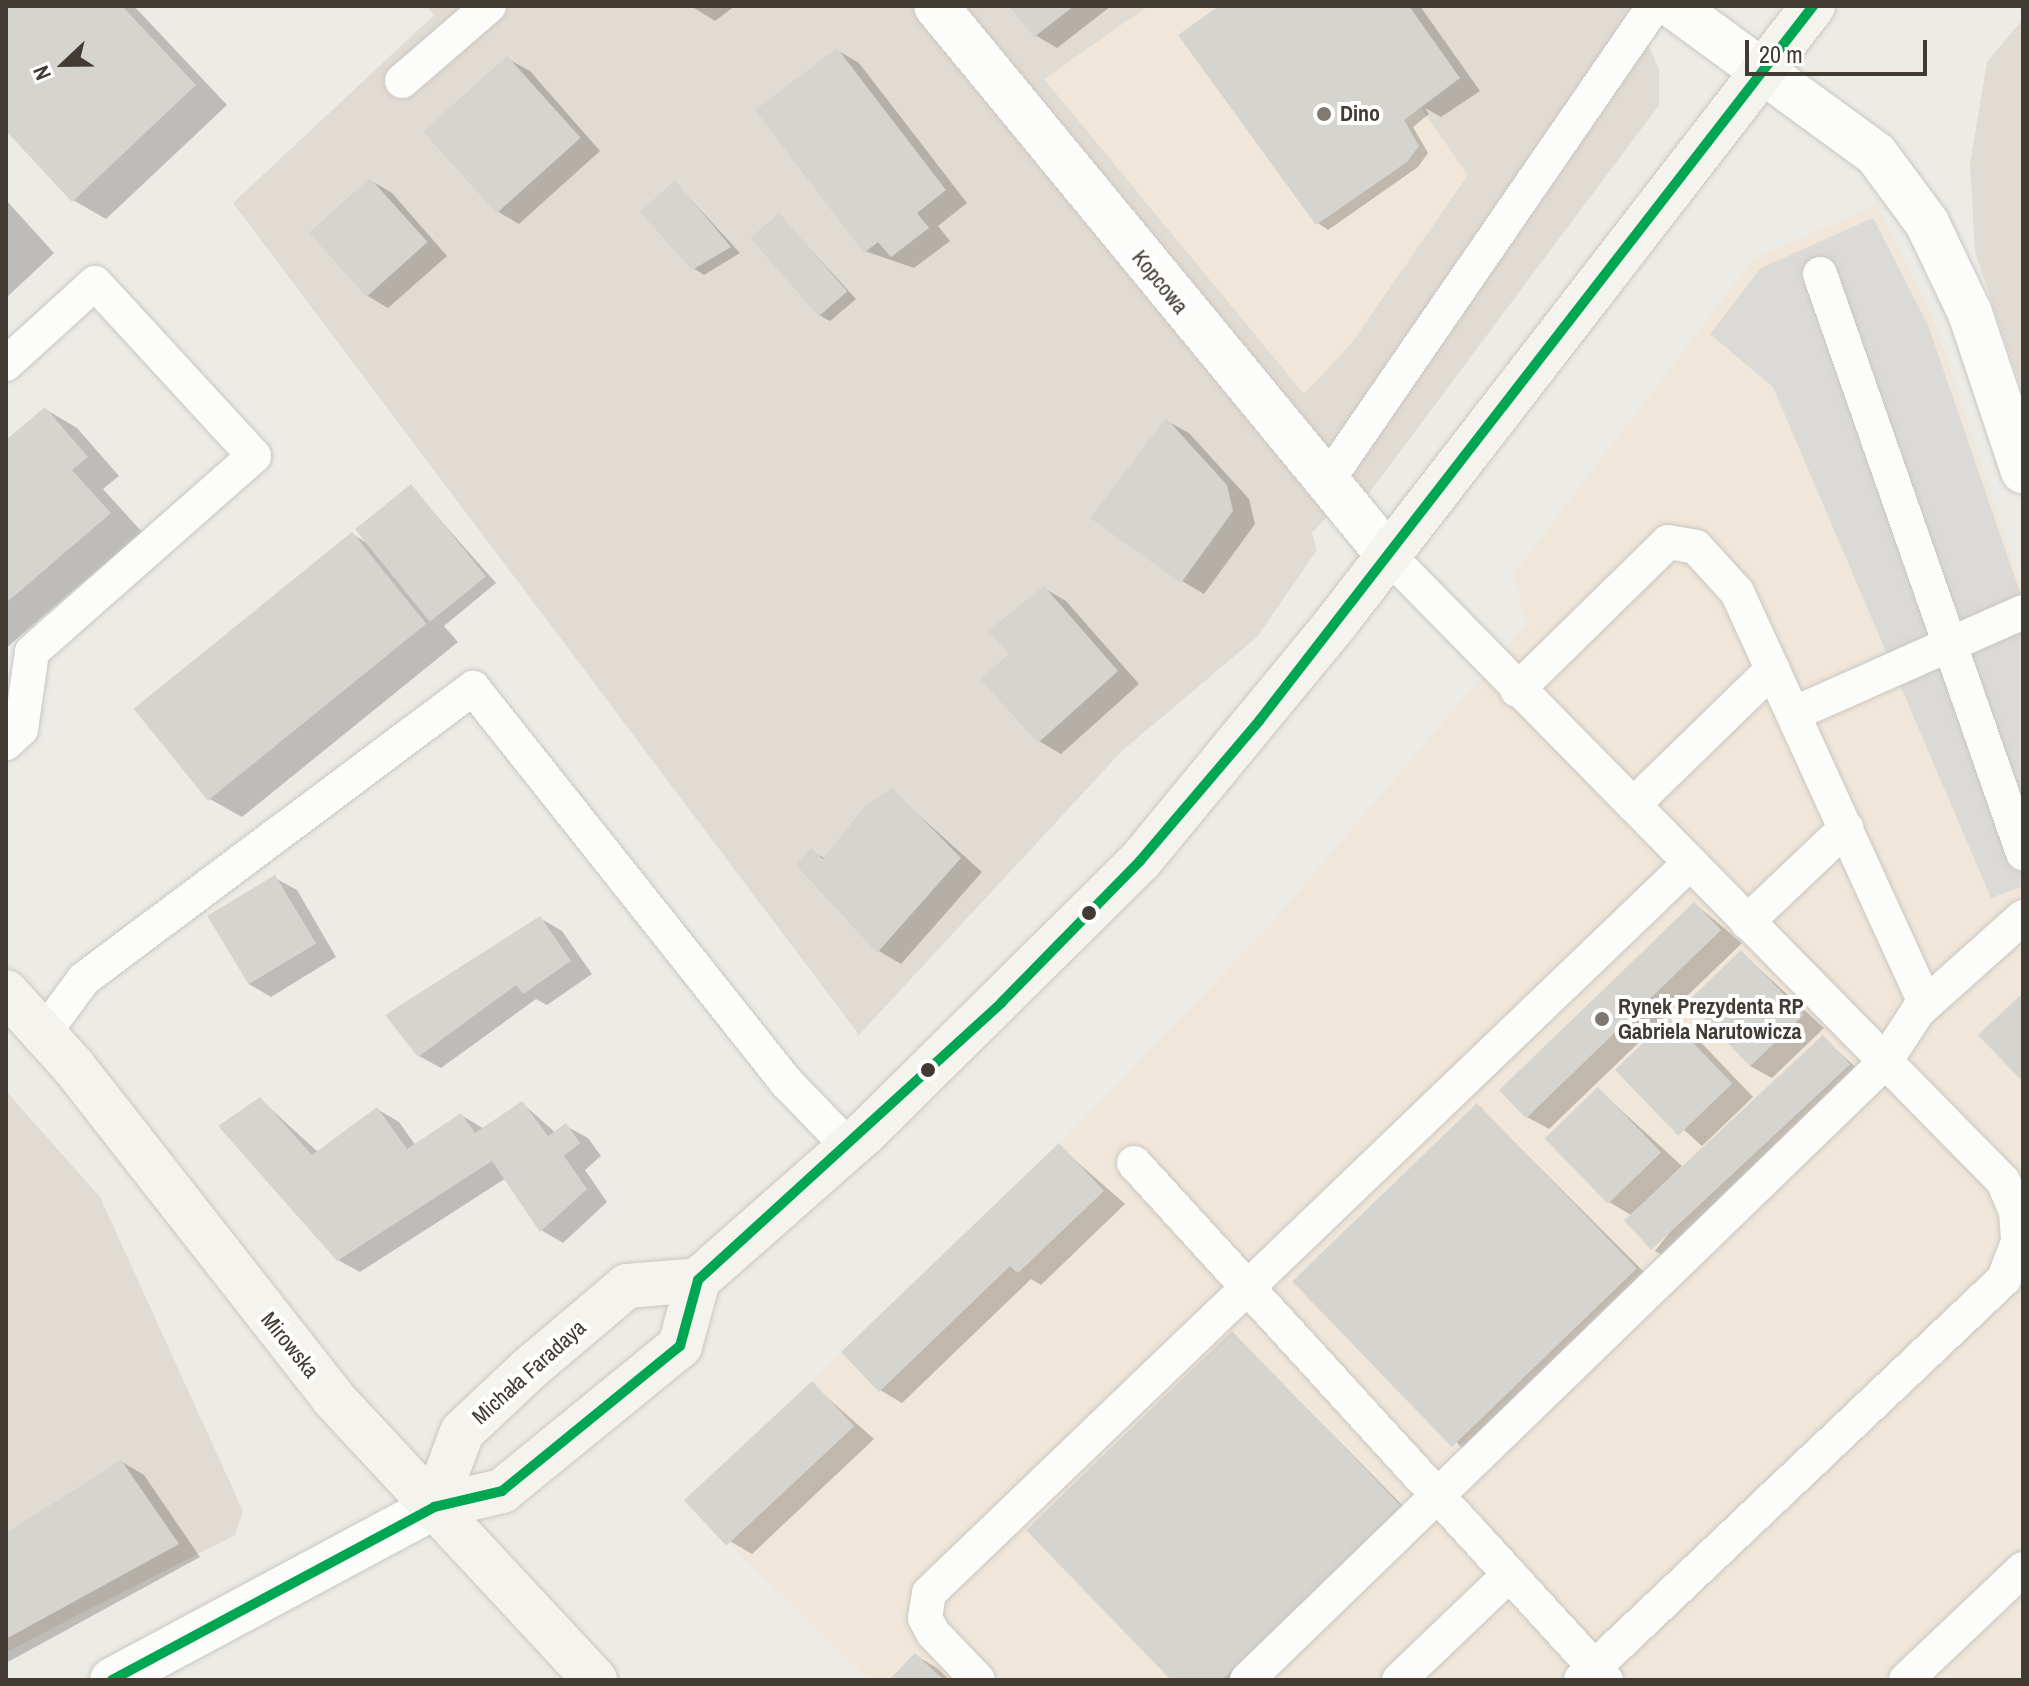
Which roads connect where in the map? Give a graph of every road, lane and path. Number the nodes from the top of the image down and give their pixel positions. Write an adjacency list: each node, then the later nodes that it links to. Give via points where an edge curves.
1 (489, 6): 7 (lane)
2 (936, 6): 11 (street, Kopcowa)
3 (1654, 6): 11 (lane)
4 (1673, 6): 6 (street)
5 (1813, 6): 6 (street)
6 (1760, 71): 10 (street, via 1876,154 1927,223 1970,313); 12 (street)
7 (402, 81)
8 (1820, 274): 14 (lane)
9 (6, 364): 18 (lane, via 95,283 254,456 32,652 21,729)
10 (2023, 471)
11 (1325, 484): 12 (street, Kopcowa)
12 (1388, 555): 16 (lane); 29 (street, via 1140,861)
13 (2023, 612): 14 (lane)
14 (1950, 643): 17 (lane); 21 (lane)
15 (1773, 669): 16 (lane, via 1737,592 1683,540 1662,548); 17 (lane); 19 (lane)
16 (1517, 690): 19 (lane)
17 (1793, 714): 20 (lane)
18 (6, 743)
19 (1633, 805): 22 (lane)
20 (1846, 828): 24 (lane); 26 (lane)
21 (2023, 853)
22 (1690, 863): 24 (lane); 32 (lane)
23 (2023, 917): 26 (lane)
24 (1747, 922): 28 (lane)
25 (6, 992): 27 (street, Mirowska)
26 (1926, 1004): 28 (lane)
27 (44, 1033): 29 (lane, via 84,979 473,688 787,1083); 34 (street, Mirowska, via 333,1398)
28 (1884, 1063): 33 (lane); 37 (lane, via 2003,1181 2018,1242 2004,1279)
29 (849, 1147): 31 (street)
30 (1134, 1163): 32 (lane)
31 (698, 1280): 34 (street, via 680,1346 571,1441 502,1491); 34 (street, Michała Faradaya, via 627,1286 530,1368 462,1432)
32 (1246, 1288): 33 (lane); 40 (lane, via 929,1593 925,1618 933,1633)
33 (1437, 1496): 36 (lane); 41 (lane)
34 (434, 1507): 38 (street); 39 (street, Mirowska)
35 (2023, 1569): 43 (lane)
36 (1509, 1575): 37 (lane); 42 (lane)
37 (1594, 1676)
38 (112, 1680)
39 (595, 1680)
40 (978, 1680)
41 (1247, 1680)
42 (1399, 1680)
43 (1906, 1680)

